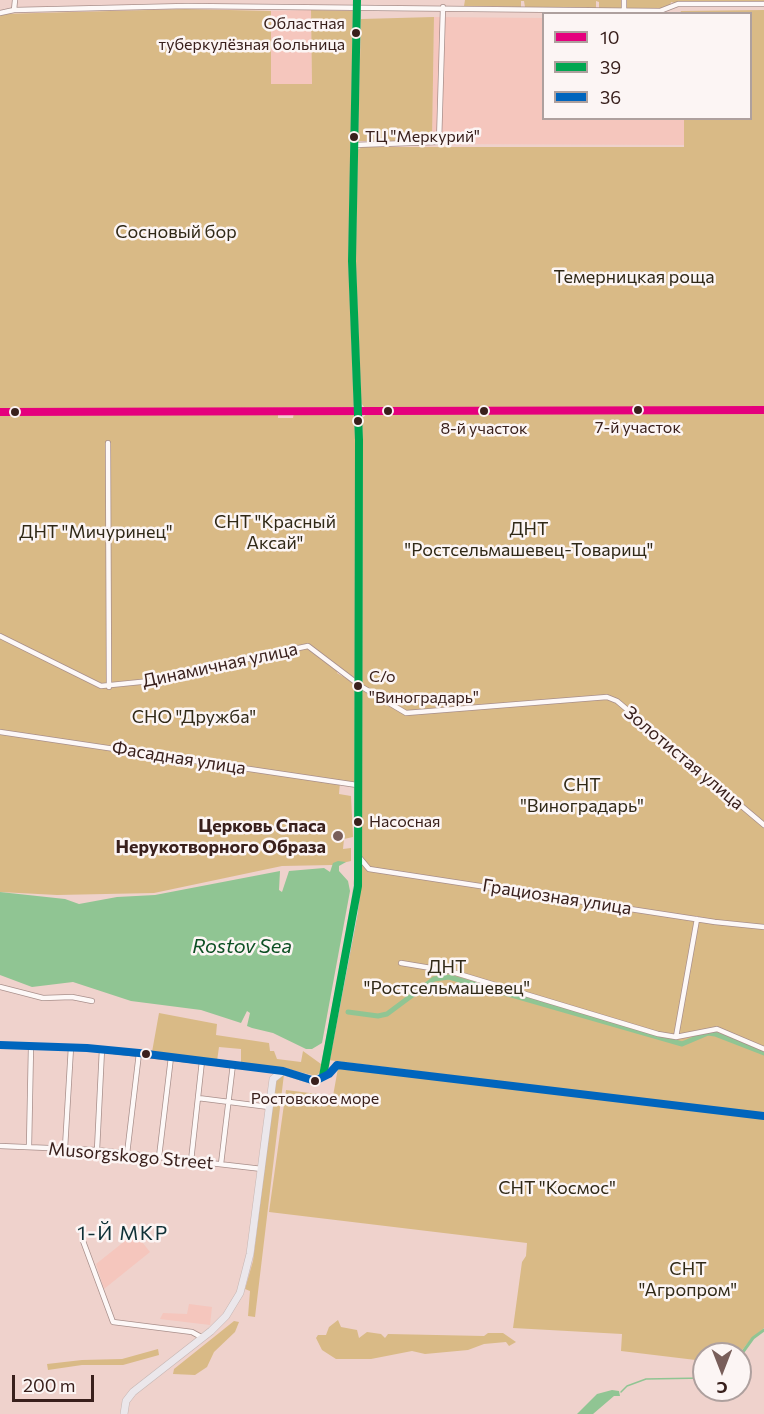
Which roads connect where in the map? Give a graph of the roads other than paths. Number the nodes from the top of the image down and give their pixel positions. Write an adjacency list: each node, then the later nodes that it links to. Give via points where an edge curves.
1 (15, 0): 15 (street)
2 (464, 0): 12 (street)
3 (521, 0): 13 (street)
4 (572, 0): 14 (street)
5 (624, 0): 16 (street)
6 (677, 2): 7 (street); 16 (street, via 660,10)
7 (721, 2): 8 (street)
8 (742, 2): 10 (street)
9 (357, 3): 11 (street); 15 (street); 18 (main road)
10 (764, 4)
11 (442, 7): 12 (street); 18 (street, via 439,142)
12 (462, 7): 13 (street)
13 (521, 8): 14 (street)
14 (572, 9): 16 (street)
15 (14, 10): 17 (street)
16 (624, 10)
17 (0, 13)
18 (354, 145): 20 (main road, via 352,261)
19 (764, 410): 20 (street)
20 (358, 411): 21 (street); 25 (main road)
21 (0, 412)
22 (108, 443): 26 (street)
23 (0, 636): 26 (street, Динамичная улица, via 93,684)
24 (308, 646): 25 (street, Золотистая улица); 26 (street, Динамичная улица, via 170,680)
25 (358, 685): 28 (main road); 29 (street, Золотистая улица, via 399,710 412,713 607,697 617,701)
26 (108, 687)
27 (0, 732): 28 (street, Фасадная улица)
28 (357, 784): 30 (main road)
29 (764, 825)
30 (358, 854): 31 (street, Грациозная улица, via 369,869); 48 (main road, via 356,903)
31 (697, 918): 32 (street, Грациозная улица); 37 (street)
32 (764, 927)
33 (401, 963): 37 (street, via 449,971)
34 (0, 987): 35 (street); 36 (street, via 44,998)
35 (0, 993)
36 (92, 1001)
37 (676, 1037): 42 (street, via 717,1029)
38 (0, 1045): 39 (street)
39 (31, 1046): 40 (street); 54 (street)
40 (71, 1047): 41 (street); 55 (street)
41 (102, 1049): 43 (street); 56 (street)
42 (764, 1049)
43 (139, 1053): 44 (street); 57 (street)
44 (171, 1057): 45 (street); 58 (street)
45 (202, 1061): 46 (street); 49 (street)
46 (233, 1064): 47 (street); 50 (street)
47 (283, 1071): 48 (main road, via 315,1081); 51 (main road, via 273,1078)
48 (323, 1076): 52 (street, via 337,1065)
49 (198, 1098): 50 (street); 59 (street)
50 (228, 1101): 51 (street); 60 (street)
51 (269, 1107): 61 (main road)
52 (764, 1116)
53 (0, 1146): 54 (street, Musorgskogo Street)
54 (29, 1147): 55 (street, Musorgskogo Street)
55 (65, 1148): 56 (street, Musorgskogo Street)
56 (97, 1150): 57 (street, Musorgskogo Street)
57 (127, 1154): 58 (street, Musorgskogo Street)
58 (159, 1157): 59 (street, Musorgskogo Street)
59 (190, 1161): 60 (street, Musorgskogo Street)
60 (221, 1164): 61 (street, Musorgskogo Street)
61 (262, 1169): 63 (main road, via 250,1254 240,1293 226,1316)
62 (83, 1241): 63 (street, via 113,1322 192,1332)
63 (203, 1338): 64 (main road, via 133,1392 126,1401)
64 (124, 1414)

